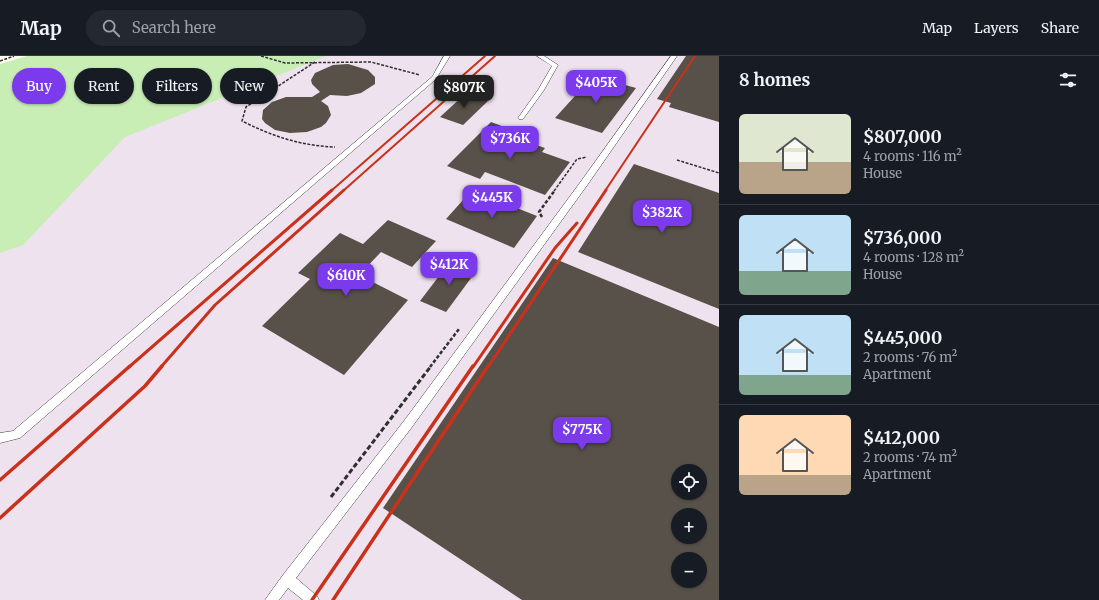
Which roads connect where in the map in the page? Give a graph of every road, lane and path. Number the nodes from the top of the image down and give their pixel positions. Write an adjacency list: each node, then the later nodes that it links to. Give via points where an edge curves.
1 (14, 56): 6 (path)
2 (261, 56): 7 (path, via 285,63)
3 (447, 56): 8 (lane)
4 (540, 56): 9 (lane, via 555,64)
5 (674, 56): 18 (lane, via 408,424)
6 (0, 60)
7 (315, 62): 8 (path, via 371,62); 10 (path, via 246,107 242,121 266,134 314,147)
8 (434, 78): 10 (lane)
9 (521, 118)
10 (355, 146): 16 (lane, via 16,435)
11 (592, 156): 14 (path, via 577,159 540,212)
12 (677, 160): 13 (path)
13 (719, 173)
14 (544, 220)
15 (462, 325): 17 (path)
16 (0, 438)
17 (329, 499)
18 (287, 579): 19 (lane); 20 (lane)
19 (271, 600)
20 (313, 600)

